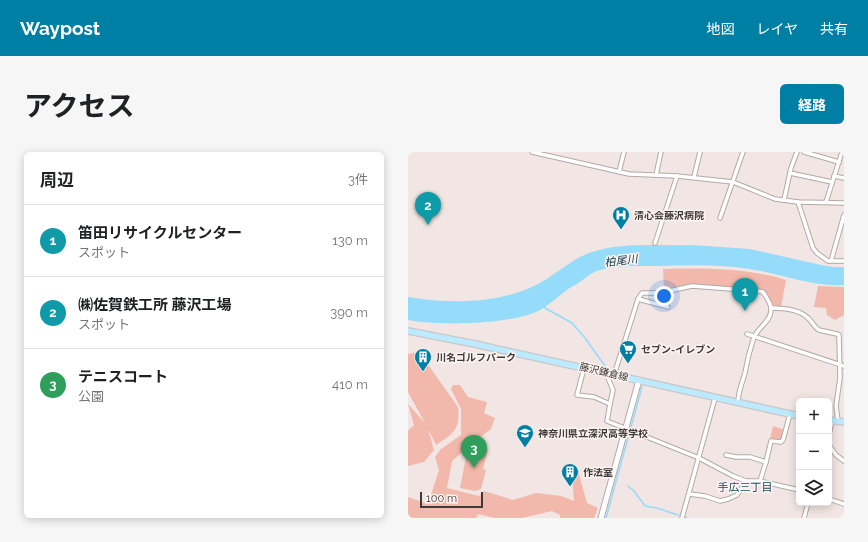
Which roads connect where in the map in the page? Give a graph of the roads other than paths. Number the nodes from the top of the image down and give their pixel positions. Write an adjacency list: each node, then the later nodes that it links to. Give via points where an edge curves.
1 (532, 152): 12 (street)
2 (624, 152): 12 (street)
3 (661, 152): 14 (street)
4 (700, 152): 17 (street)
5 (743, 152): 19 (street)
6 (796, 152): 13 (street)
7 (804, 152): 10 (street)
8 (822, 152): 10 (street)
9 (842, 152): 11 (street)
10 (820, 156): 11 (street)
11 (839, 162): 16 (street)
12 (619, 172): 14 (street)
13 (790, 173): 20 (street); 21 (street)
14 (656, 175): 15 (street)
15 (677, 176): 17 (street); 27 (street)
16 (834, 176): 18 (street); 20 (street)
17 (694, 177): 19 (street)
18 (844, 178)
19 (733, 182): 21 (street, via 771,198); 26 (street)
20 (832, 182): 23 (street)
21 (784, 200): 22 (street)
22 (798, 202): 23 (street); 28 (street, via 812,248)
23 (826, 202): 24 (street)
24 (844, 203)
25 (844, 215): 28 (street)
26 (720, 218)
27 (655, 244)
28 (828, 261): 29 (street)
29 (844, 262)
30 (638, 299): 31 (street); 32 (street, via 644,292 660,293 692,286 763,292); 39 (street)
31 (668, 307)
32 (771, 308): 35 (street, via 764,325); 36 (street, via 785,308 804,314 819,330 838,335)
33 (408, 331): 37 (main road, 藤沢鎌倉線)
34 (747, 334): 35 (street)
35 (755, 336): 36 (street); 42 (street, via 739,389)
36 (842, 366): 46 (street)
37 (584, 368): 38 (main road, 藤沢鎌倉線); 43 (street, via 577,395 594,397)
38 (606, 373): 39 (main road, 藤沢鎌倉線); 43 (street, via 612,390)
39 (614, 375): 40 (main road, 藤沢鎌倉線)
40 (639, 380): 41 (main road, 藤沢鎌倉線); 47 (street)
41 (715, 398): 42 (main road, 藤沢鎌倉線); 51 (street)
42 (738, 403): 44 (main road, 藤沢鎌倉線)
43 (610, 404): 47 (street, via 607,421)
44 (790, 414): 45 (main road, 藤沢鎌倉線); 53 (street, via 783,440 771,441)
45 (796, 415)
46 (836, 421): 48 (street)
47 (626, 429): 51 (street); 62 (street)
48 (830, 434)
49 (832, 449): 52 (street)
50 (726, 455): 53 (street, via 750,457)
51 (699, 458): 54 (street); 57 (street)
52 (844, 461)
53 (766, 462): 55 (street)
54 (746, 481): 55 (street); 57 (street, via 737,495 723,500)
55 (760, 481): 56 (street)
56 (796, 489)
57 (689, 494): 63 (street)
58 (844, 498): 60 (street)
59 (832, 501): 60 (street)
60 (843, 504)
61 (807, 506): 64 (street)
62 (601, 518)
63 (682, 518)
64 (804, 518)

